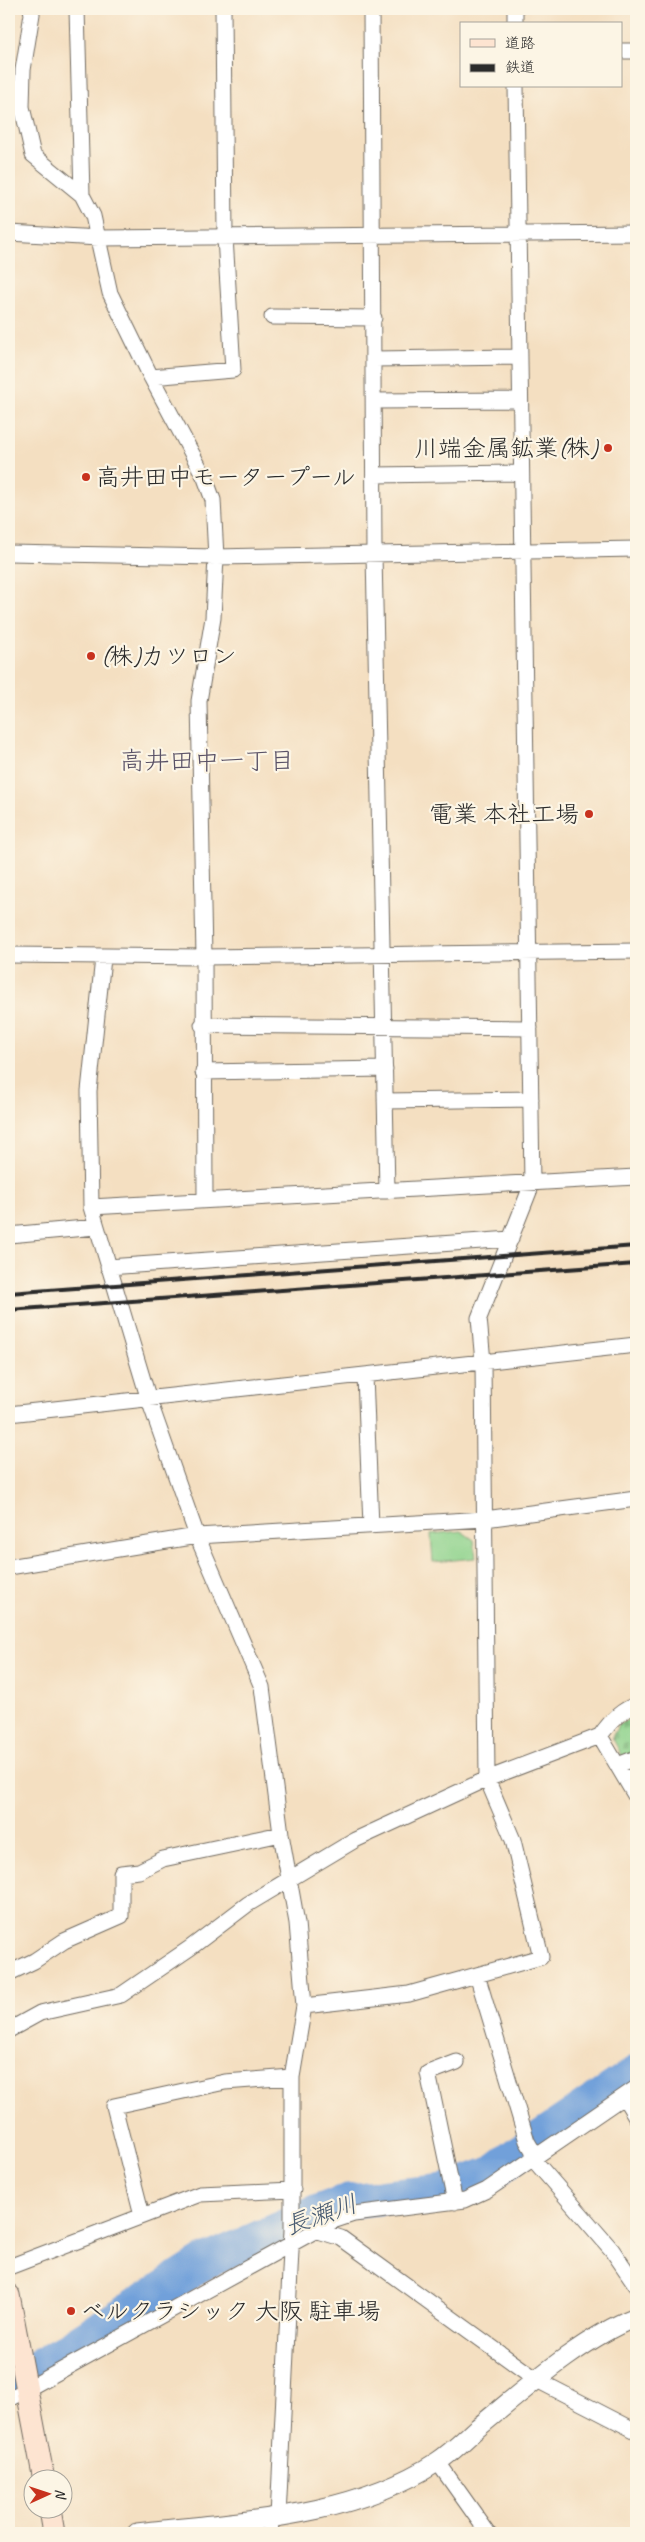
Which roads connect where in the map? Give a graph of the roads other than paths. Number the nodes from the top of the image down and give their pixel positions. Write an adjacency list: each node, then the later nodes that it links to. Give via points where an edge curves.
1 (31, 9): 10 (street, via 22,106 33,154)
2 (77, 9): 10 (street)
3 (223, 9): 15 (street)
4 (371, 9): 14 (street)
5 (515, 9): 6 (street)
6 (515, 22)
7 (622, 51): 8 (street)
8 (636, 51)
9 (516, 88): 13 (street)
10 (82, 195): 16 (street, via 94,216)
11 (9, 233): 16 (street)
12 (636, 233): 13 (street)
13 (517, 234): 14 (street); 19 (street)
14 (374, 235): 15 (street); 18 (street)
15 (225, 237): 16 (street); 21 (street, via 233,370)
16 (98, 238): 21 (street, via 110,293)
17 (272, 317): 18 (street)
18 (374, 318): 20 (street)
19 (519, 357): 20 (street); 22 (street)
20 (374, 359): 23 (street)
21 (151, 377): 30 (street, via 205,478 213,500)
22 (519, 400): 23 (street); 24 (street)
23 (374, 401): 25 (street)
24 (520, 473): 25 (street); 27 (street)
25 (374, 475): 29 (street)
26 (636, 549): 27 (street)
27 (521, 551): 29 (street); 32 (street)
28 (9, 553): 30 (street)
29 (374, 554): 30 (street); 33 (street)
30 (216, 557): 35 (street, via 213,618 199,701)
31 (636, 951): 32 (street)
32 (528, 952): 33 (street); 39 (street)
33 (383, 954): 35 (street); 38 (street)
34 (9, 956): 36 (street)
35 (204, 957): 36 (street); 37 (street)
36 (104, 958): 48 (street, via 90,1091)
37 (202, 1025): 38 (street); 41 (street)
38 (384, 1025): 39 (street); 40 (street)
39 (530, 1028): 42 (street)
40 (385, 1069): 41 (street); 43 (street)
41 (203, 1072): 47 (street)
42 (531, 1099): 43 (street); 45 (street)
43 (385, 1101): 46 (street)
44 (636, 1177): 45 (street)
45 (532, 1184): 46 (street); 51 (street)
46 (387, 1191): 47 (street)
47 (205, 1200): 48 (street)
48 (91, 1207): 49 (street)
49 (96, 1227): 50 (street); 52 (street)
50 (9, 1234)
51 (511, 1239): 52 (street); 54 (street, via 479,1318)
52 (108, 1267): 56 (street)
53 (636, 1345): 54 (street)
54 (483, 1362): 55 (street); 59 (street)
55 (365, 1376): 56 (street); 60 (street)
56 (149, 1400): 57 (street); 61 (street)
57 (9, 1414)
58 (636, 1499): 59 (street)
59 (485, 1519): 60 (street); 67 (street)
60 (371, 1526): 61 (street)
61 (197, 1536): 62 (street); 69 (street, via 262,1687)
62 (9, 1567)
63 (636, 1705): 64 (street, via 610,1721)
64 (600, 1736): 66 (street); 67 (street)
65 (636, 1758): 66 (street)
66 (618, 1765): 68 (street)
67 (487, 1779): 70 (street, via 356,1840); 72 (street, via 513,1840 541,1957)
68 (636, 1797)
69 (281, 1834): 70 (street); 71 (street, via 162,1860 138,1871 120,1872 120,1916 64,1940 34,1961)
70 (289, 1880): 73 (street, via 298,1923); 74 (street, via 248,1904 121,1995 40,2013)
71 (9, 1973)
72 (477, 1975): 73 (street, via 409,1994); 79 (street)
73 (304, 2006): 76 (street)
74 (9, 2030)
75 (457, 2062): 81 (street, via 428,2073)
76 (292, 2077): 80 (street); 82 (street, via 225,2082 114,2106)
77 (630, 2092): 78 (street); 79 (street)
78 (636, 2117)
79 (531, 2150): 81 (street, via 487,2190); 86 (street, via 612,2250)
80 (293, 2190): 82 (street, via 200,2194); 83 (street)
81 (453, 2193): 84 (street, via 354,2214)
82 (142, 2215): 85 (street)
83 (292, 2229): 84 (street); 90 (street); 96 (street)
84 (314, 2230): 89 (street, via 341,2238)
85 (9, 2267)
86 (636, 2285)
87 (9, 2299): 90 (main road)
88 (636, 2317): 89 (street, via 596,2338)
89 (537, 2380): 92 (street); 93 (street)
90 (28, 2389): 91 (street); 94 (main road)
91 (9, 2400)
92 (636, 2431)
93 (437, 2461): 96 (street, via 380,2492); 99 (street)
94 (42, 2470)
95 (52, 2520): 97 (main road)
96 (273, 2523): 98 (street)
97 (54, 2533)
98 (137, 2533)
99 (488, 2533)

